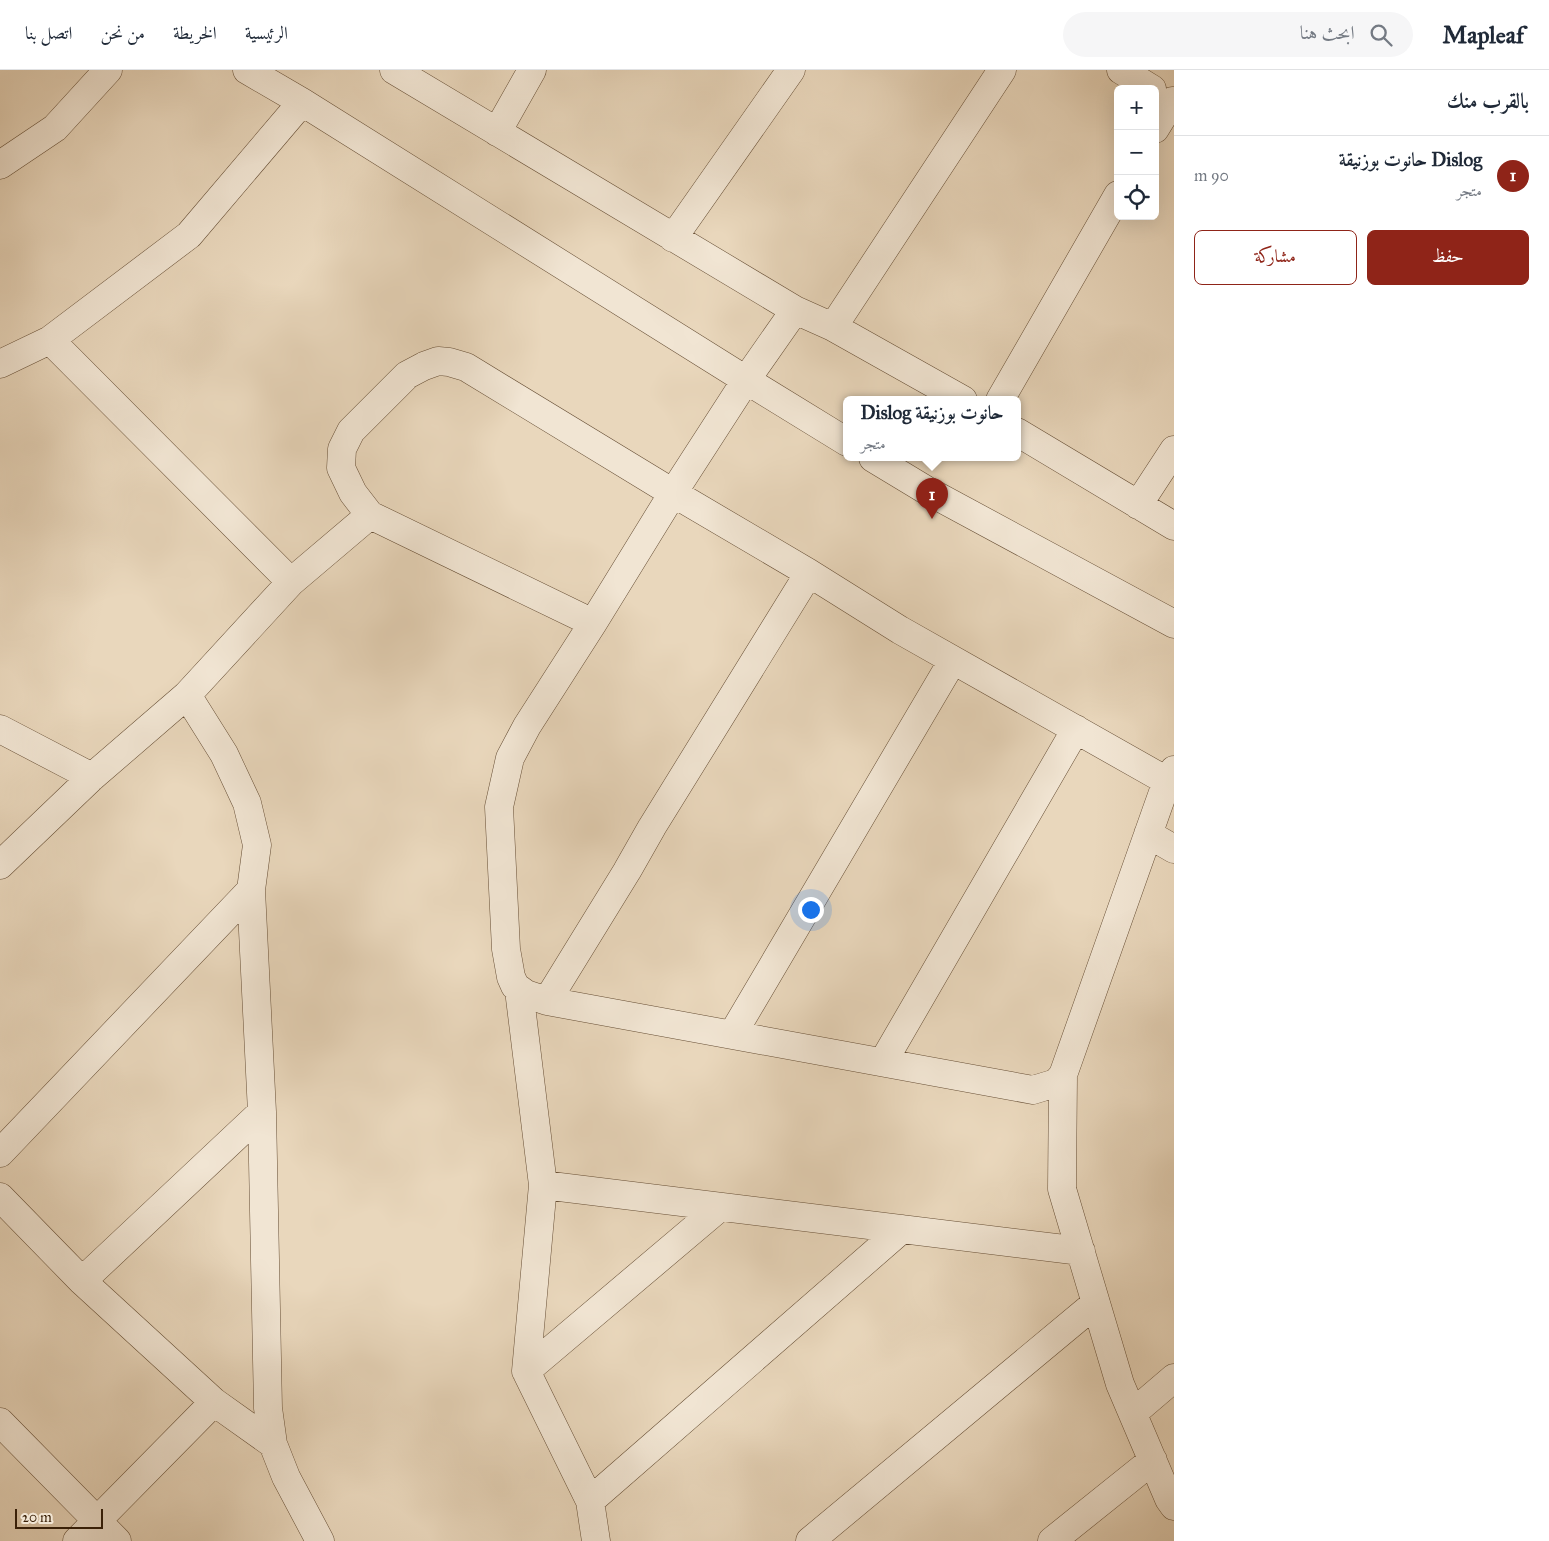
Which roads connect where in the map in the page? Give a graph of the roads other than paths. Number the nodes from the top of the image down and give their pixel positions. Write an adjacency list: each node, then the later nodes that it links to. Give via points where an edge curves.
1 (108, 70): 12 (street, via 55,128)
2 (247, 70): 9 (street)
3 (394, 70): 11 (street)
4 (532, 70): 11 (street)
5 (791, 70): 14 (street)
6 (1002, 70): 16 (street)
7 (1121, 70): 8 (street)
8 (1163, 96): 10 (street)
9 (302, 102): 17 (street, via 189,235); 19 (street)
10 (1159, 112)
11 (496, 132): 14 (street)
12 (0, 165)
13 (1114, 202): 21 (street)
14 (673, 238): 15 (street)
15 (795, 310): 16 (street); 19 (street)
16 (833, 327): 20 (street)
17 (50, 340): 18 (street); 31 (street)
18 (0, 364)
19 (746, 380): 23 (street); 26 (street)
20 (956, 396)
21 (1002, 396)
22 (1021, 434): 27 (street)
23 (843, 440)
24 (1174, 450): 27 (street)
25 (879, 461): 33 (street, via 926,490)
26 (673, 493): 28 (street, via 466,367 438,361 407,375 351,431 342,449 341,468 353,493); 30 (street); 32 (street)
27 (1138, 505): 29 (street)
28 (370, 515): 31 (street); 32 (street)
29 (1174, 526)
30 (809, 573): 34 (street); 45 (street)
31 (291, 582): 35 (street)
32 (593, 624): 44 (street, via 526,726 510,758 504,782 499,807 506,949 511,977)
33 (1174, 624)
34 (953, 660): 37 (street); 46 (street)
35 (187, 694): 39 (street); 43 (street, via 224,754 247,803 257,845)
36 (0, 729): 39 (street)
37 (1076, 729): 38 (street); 47 (street)
38 (1170, 775): 40 (street)
39 (92, 777): 42 (street)
40 (1148, 834): 41 (street); 48 (street)
41 (1174, 849)
42 (0, 865)
43 (252, 890): 49 (street); 50 (street)
44 (519, 990): 45 (street); 51 (street)
45 (547, 1001): 46 (street)
46 (732, 1035): 47 (street)
47 (883, 1062): 48 (street, via 1033,1090 1056,1082)
48 (1063, 1074): 55 (street, via 1062,1189)
49 (262, 1112): 56 (street); 63 (street, via 268,1408)
50 (0, 1154)
51 (543, 1186): 53 (street); 58 (street)
52 (0, 1197): 56 (street)
53 (720, 1207): 54 (street); 58 (street)
54 (902, 1229): 55 (street); 65 (street)
55 (1081, 1251): 57 (street)
56 (82, 1282): 60 (street)
57 (1096, 1303): 61 (street, via 1120,1384); 72 (street)
58 (526, 1370): 65 (street)
59 (1174, 1378): 61 (street)
60 (214, 1402): 63 (street); 67 (street)
61 (1133, 1413): 64 (street)
62 (0, 1422): 67 (street)
63 (273, 1444): 70 (street, via 286,1477)
64 (1152, 1460): 66 (street); 73 (street)
65 (590, 1502): 71 (street)
66 (1174, 1506)
67 (97, 1522): 68 (street); 69 (street)
68 (78, 1541)
69 (117, 1541)
70 (320, 1541)
71 (596, 1541)
72 (810, 1541)
73 (1052, 1541)

